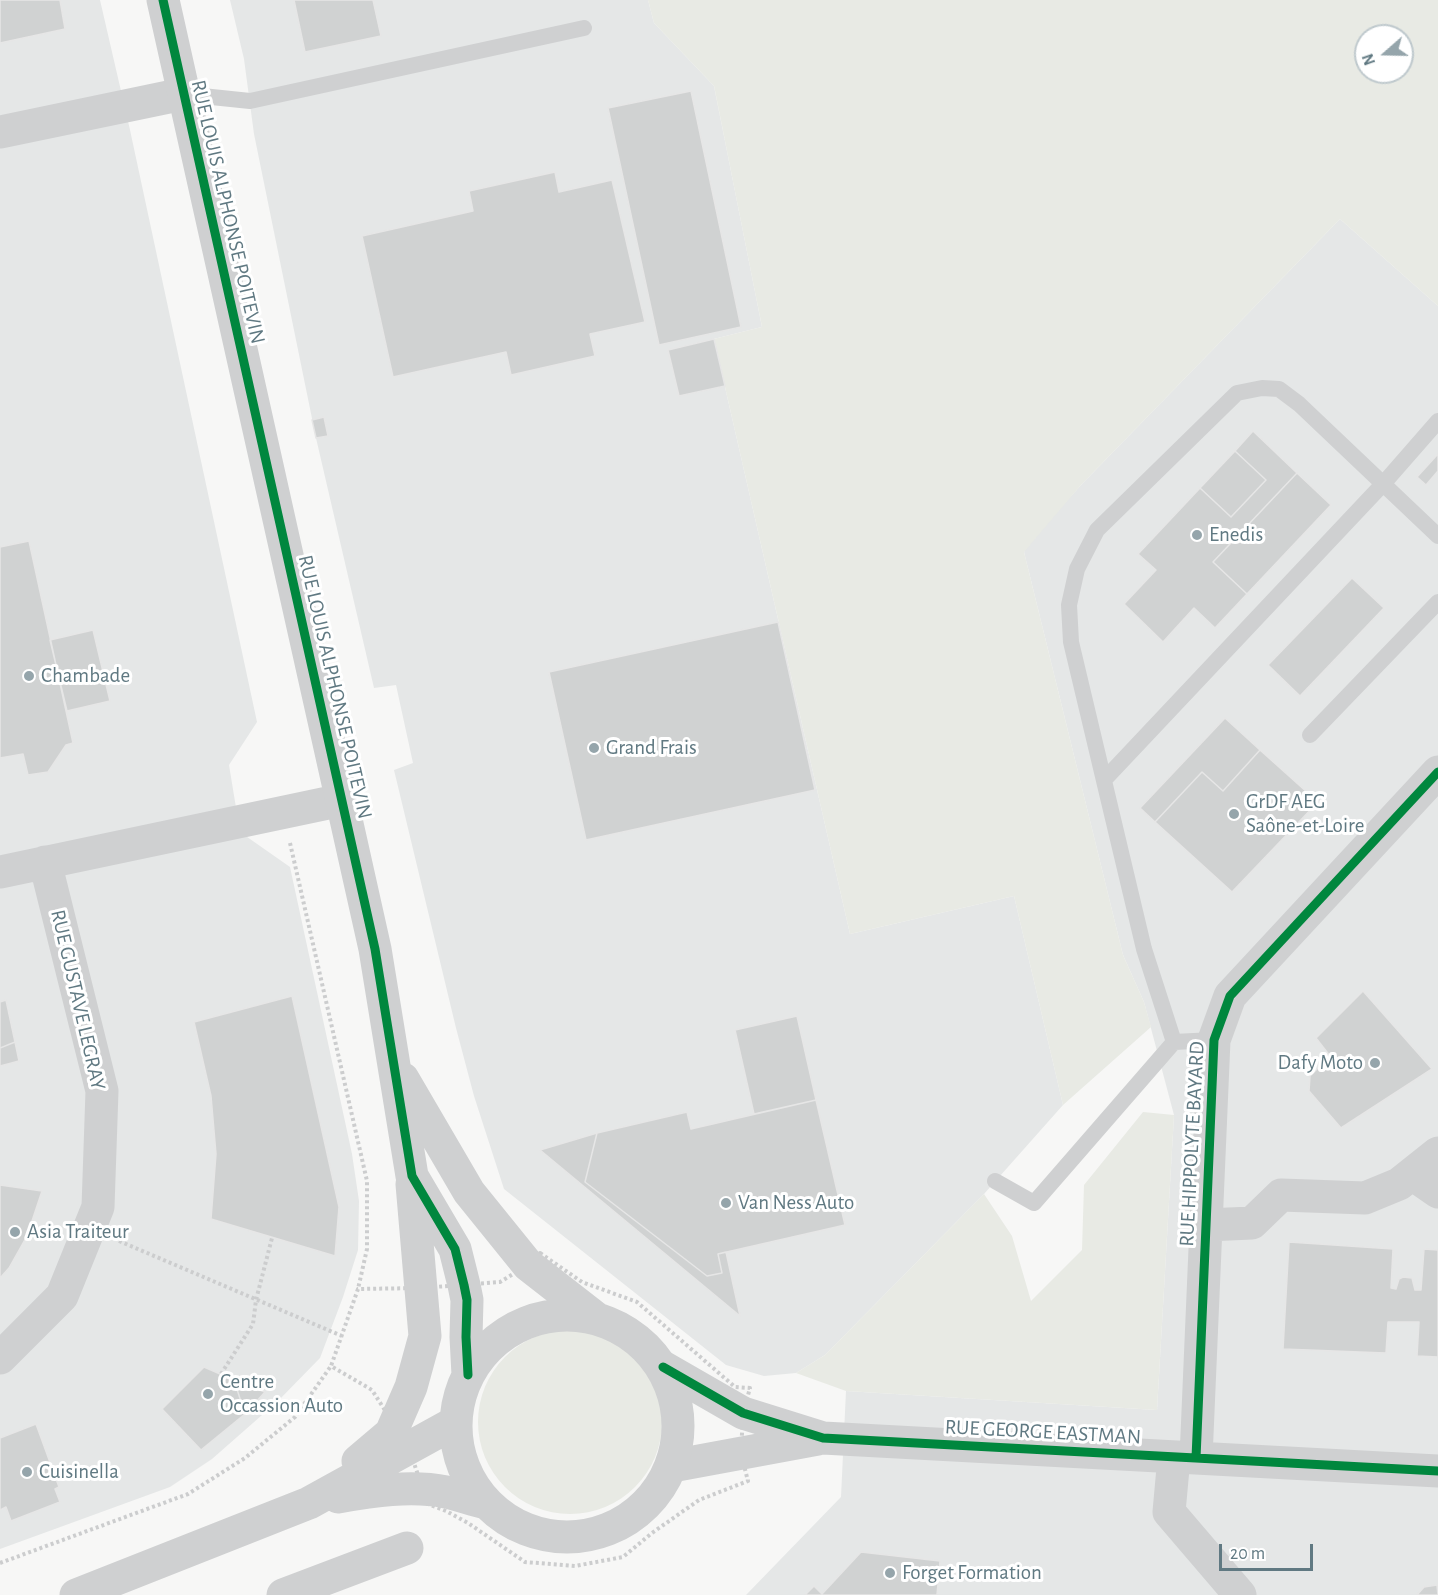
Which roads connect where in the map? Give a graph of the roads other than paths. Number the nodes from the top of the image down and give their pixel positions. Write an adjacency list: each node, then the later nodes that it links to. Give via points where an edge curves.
1 (164, 0): 3 (street, RUE LOUIS ALPHONSE POITEVIN)
2 (584, 28): 3 (lane, via 250,101)
3 (183, 94): 4 (street); 12 (street, RUE LOUIS ALPHONSE POITEVIN)
4 (0, 132)
5 (1438, 421): 6 (lane)
6 (1383, 484): 7 (lane); 11 (lane); 11 (lane, via 1299,404 1279,389 1262,388 1237,393 1097,530 1077,569 1069,605 1071,642)
7 (1438, 536)
8 (1438, 602): 9 (lane)
9 (1310, 735)
10 (1438, 772): 15 (street, RUE HIPPOLYTE BAYARD, via 1230,996)
11 (1104, 780): 16 (lane, via 1144,950)
12 (342, 800): 13 (street); 17 (street, RUE LOUIS ALPHONSE POITEVIN, via 375,949)
13 (45, 862): 14 (street); 24 (street, RUE GUSTAVE LEGRAY, via 102,1091 98,1207 62,1296)
14 (0, 872)
15 (1214, 1040): 16 (lane); 22 (street, RUE HIPPOLYTE BAYARD)
16 (1174, 1042): 20 (lane, via 1034,1203)
17 (394, 1064): 19 (street, RUE LOUIS ALPHONSE POITEVIN); 23 (street, RUE LOUIS ALPHONSE POITEVIN, via 469,1192 528,1265)
18 (1438, 1153): 21 (street)
19 (412, 1176): 26 (street, RUE LOUIS ALPHONSE POITEVIN, via 455,1249 467,1300); 28 (street, via 425,1336)
20 (995, 1181)
21 (1425, 1183): 22 (street, via 1399,1184 1365,1198 1281,1195 1252,1224)
22 (1206, 1225): 30 (street, RUE HIPPOLYTE BAYARD)
23 (596, 1318): 25 (street, via 634,1336); 26 (street, via 558,1314 522,1324 490,1345)
24 (0, 1358)
25 (663, 1367): 29 (street, RUE GEORGE EASTMAN, via 743,1413); 31 (street, via 679,1416)
26 (468, 1376): 27 (street)
27 (456, 1422): 28 (street); 34 (street, via 463,1466)
28 (402, 1437): 33 (street, via 391,1433)
29 (823, 1438): 30 (street, RUE GEORGE EASTMAN); 31 (street, RUE GEORGE EASTMAN)
30 (1185, 1457): 32 (street, RUE GEORGE EASTMAN); 38 (street, RUE HIPPOLYTE BAYARD, via 1169,1512)
31 (672, 1466): 34 (street, via 653,1499 624,1523 589,1536 552,1537 516,1526)
32 (1438, 1471)
33 (309, 1503): 34 (street, via 376,1491 423,1490 444,1491); 36 (street)
34 (486, 1503)
35 (407, 1548): 37 (street)
36 (76, 1595)
37 (283, 1595)
38 (1240, 1595)

